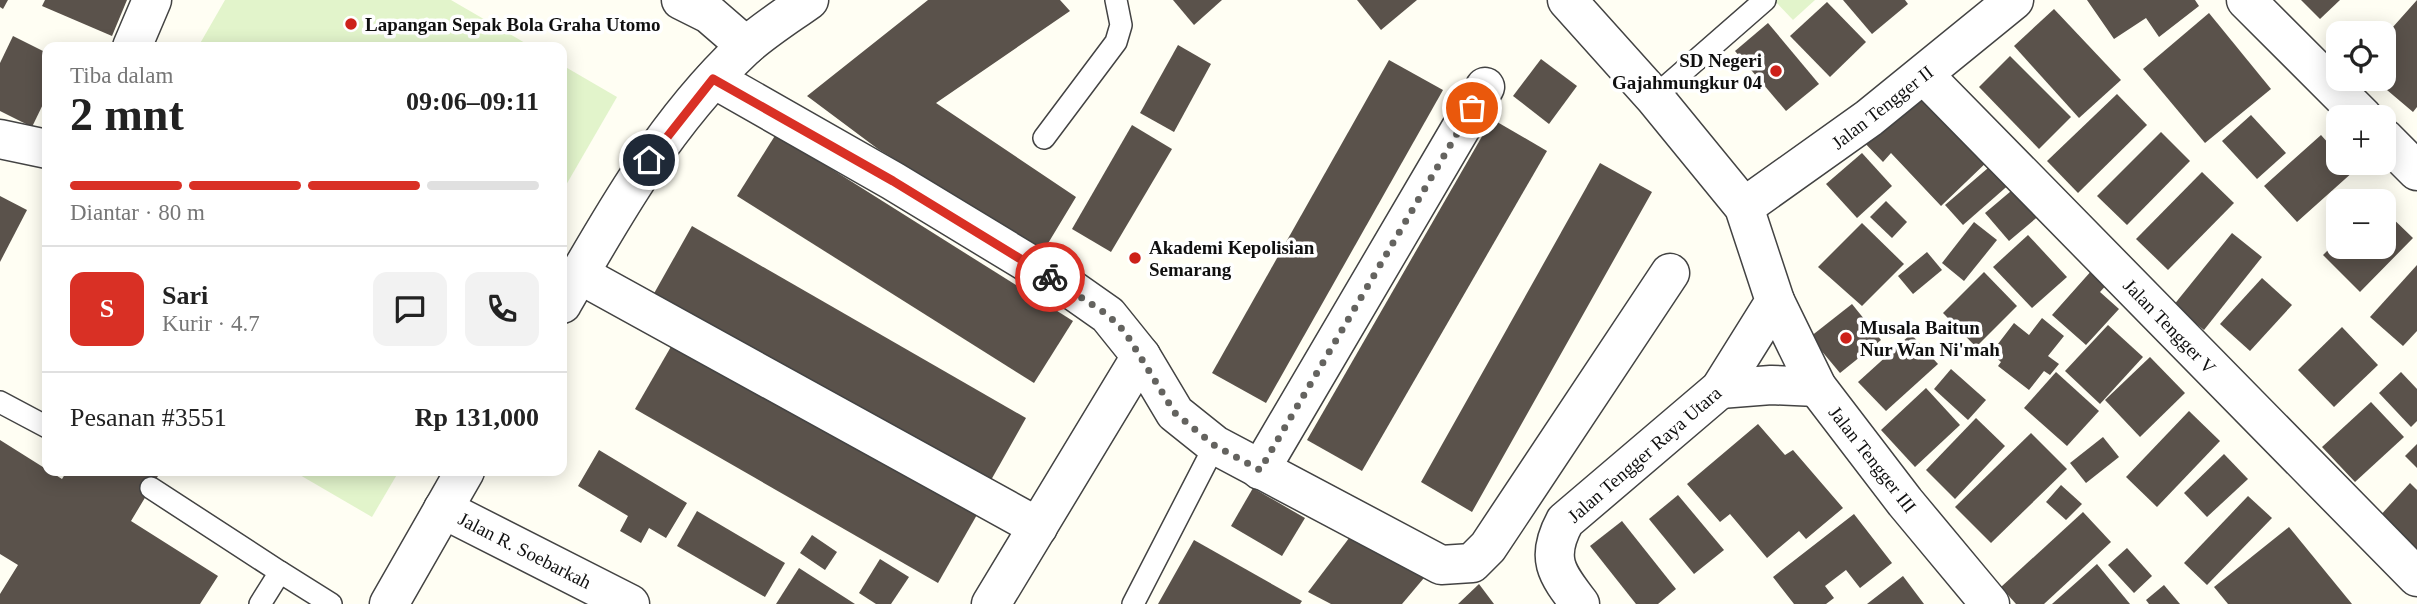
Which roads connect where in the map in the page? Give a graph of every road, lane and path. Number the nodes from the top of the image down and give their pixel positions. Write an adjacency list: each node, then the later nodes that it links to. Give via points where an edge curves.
1 (152, 0): 9 (street)
2 (681, 0): 10 (street, via 709,14)
3 (809, 0): 10 (street)
4 (1116, 0): 16 (lane, via 1121,25 1116,42)
5 (1567, 0): 14 (street)
6 (1766, 0): 14 (lane)
7 (2014, 0): 11 (street, Jalan Tengger II)
8 (2246, 0): 15 (street)
9 (134, 42)
10 (746, 46): 12 (street)
11 (1924, 75): 21 (street, Jalan Tengger II); 37 (street, Jalan Tengger V)
12 (713, 79): 23 (street, via 634,180); 25 (street, via 1071,289 1108,315)
13 (1485, 87): 31 (street)
14 (1654, 97): 21 (street)
15 (2351, 105)
16 (1044, 138)
17 (0, 139): 18 (street)
18 (42, 148)
19 (2396, 150): 20 (street)
20 (2417, 171)
21 (1744, 207): 24 (street)
22 (1670, 272): 31 (street, via 1488,547 1472,563 1453,566 1427,559)
23 (570, 289): 35 (street)
24 (1775, 301): 26 (street, Jalan Tengger III); 27 (street, Jalan Tengger Raya Utara)
25 (1141, 356): 30 (street, via 1175,413); 35 (street)
26 (1817, 387): 27 (street); 45 (street, Jalan Tengger III)
27 (1720, 389): 44 (street, Jalan Tengger Raya Utara, via 1565,521 1556,537 1554,560)
28 (0, 402): 29 (lane)
29 (42, 424)
30 (1214, 445): 31 (street); 43 (lane)
31 (1260, 470)
32 (462, 476): 34 (street)
33 (151, 488): 36 (lane)
34 (443, 509): 40 (street, Jalan R. Soebarkah); 41 (street, Jalan R. Soebarkah)
35 (1038, 527): 42 (street)
36 (280, 572): 38 (lane); 39 (lane)
37 (2417, 577)
38 (260, 604)
39 (331, 604)
40 (388, 604)
41 (630, 604)
42 (991, 604)
43 (1133, 604)
44 (1580, 604)
45 (1990, 604)

